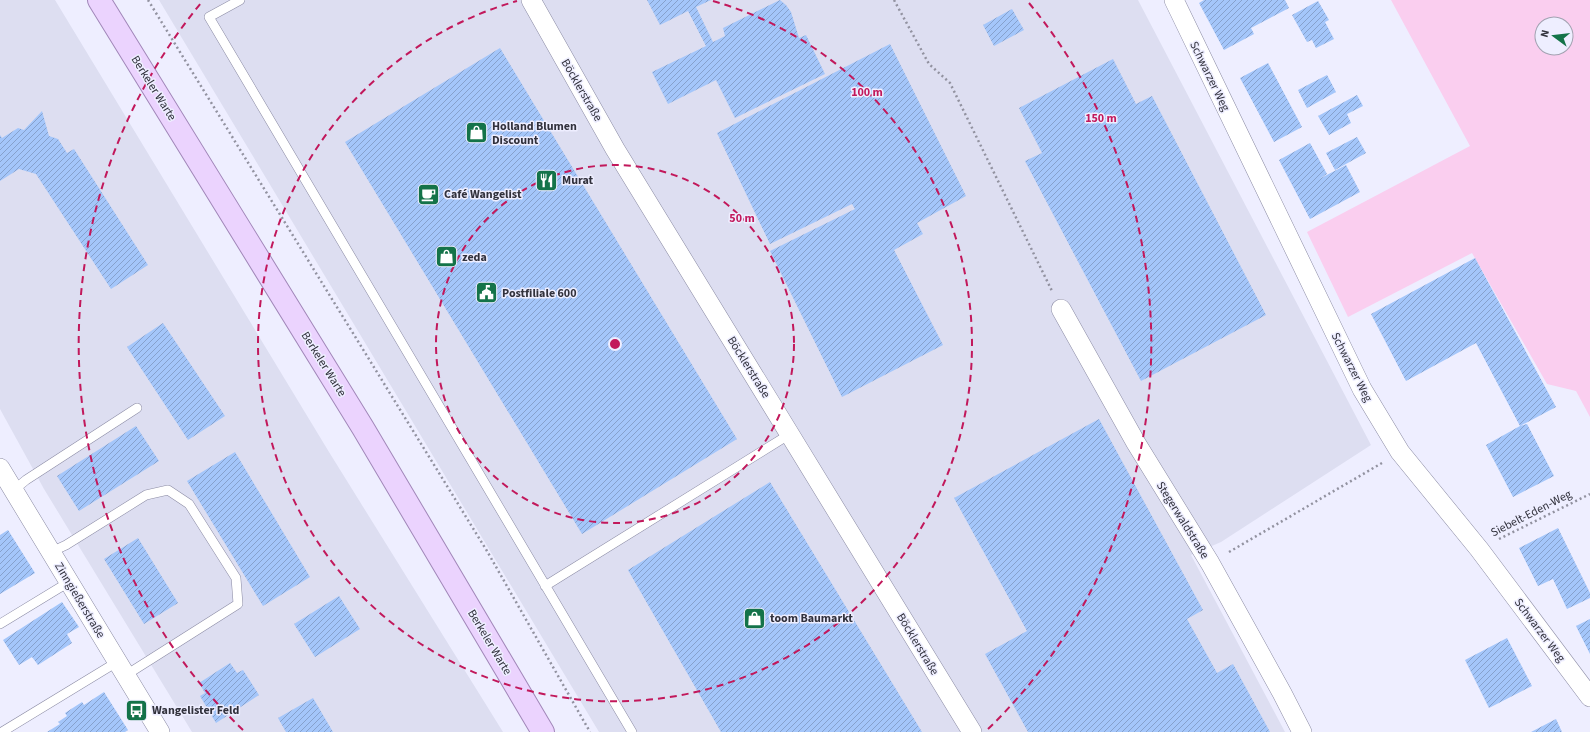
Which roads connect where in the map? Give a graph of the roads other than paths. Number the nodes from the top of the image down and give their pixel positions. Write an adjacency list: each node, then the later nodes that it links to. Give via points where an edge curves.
1 (99, 0): 18 (main road, Berkeler Warte, via 359,421)
2 (240, 0): 12 (lane, via 209,17)
3 (531, 0): 7 (street, Böcklerstraße, via 615,149)
4 (1174, 0): 15 (street, Schwarzer Weg, via 1362,389 1400,452 1479,549)
5 (1060, 309): 21 (street, Stegerwaldstraße, via 1136,443 1210,563)
6 (137, 408): 9 (lane)
7 (790, 434): 12 (lane); 20 (street, Böcklerstraße)
8 (0, 468): 9 (street, Zinngießerstraße)
9 (14, 490): 10 (street, Zinngießerstraße)
10 (51, 552): 11 (street, Zinngießerstraße); 14 (lane, via 146,495 168,490 189,504 236,578 238,604)
11 (69, 582): 13 (lane); 14 (street, Zinngießerstraße)
12 (545, 586): 19 (lane)
13 (0, 624)
14 (122, 668): 16 (lane); 17 (street, Zinngießerstraße)
15 (1590, 697)
16 (2, 732)
17 (160, 732)
18 (543, 732)
19 (632, 732)
20 (972, 732)
21 (1302, 732)

